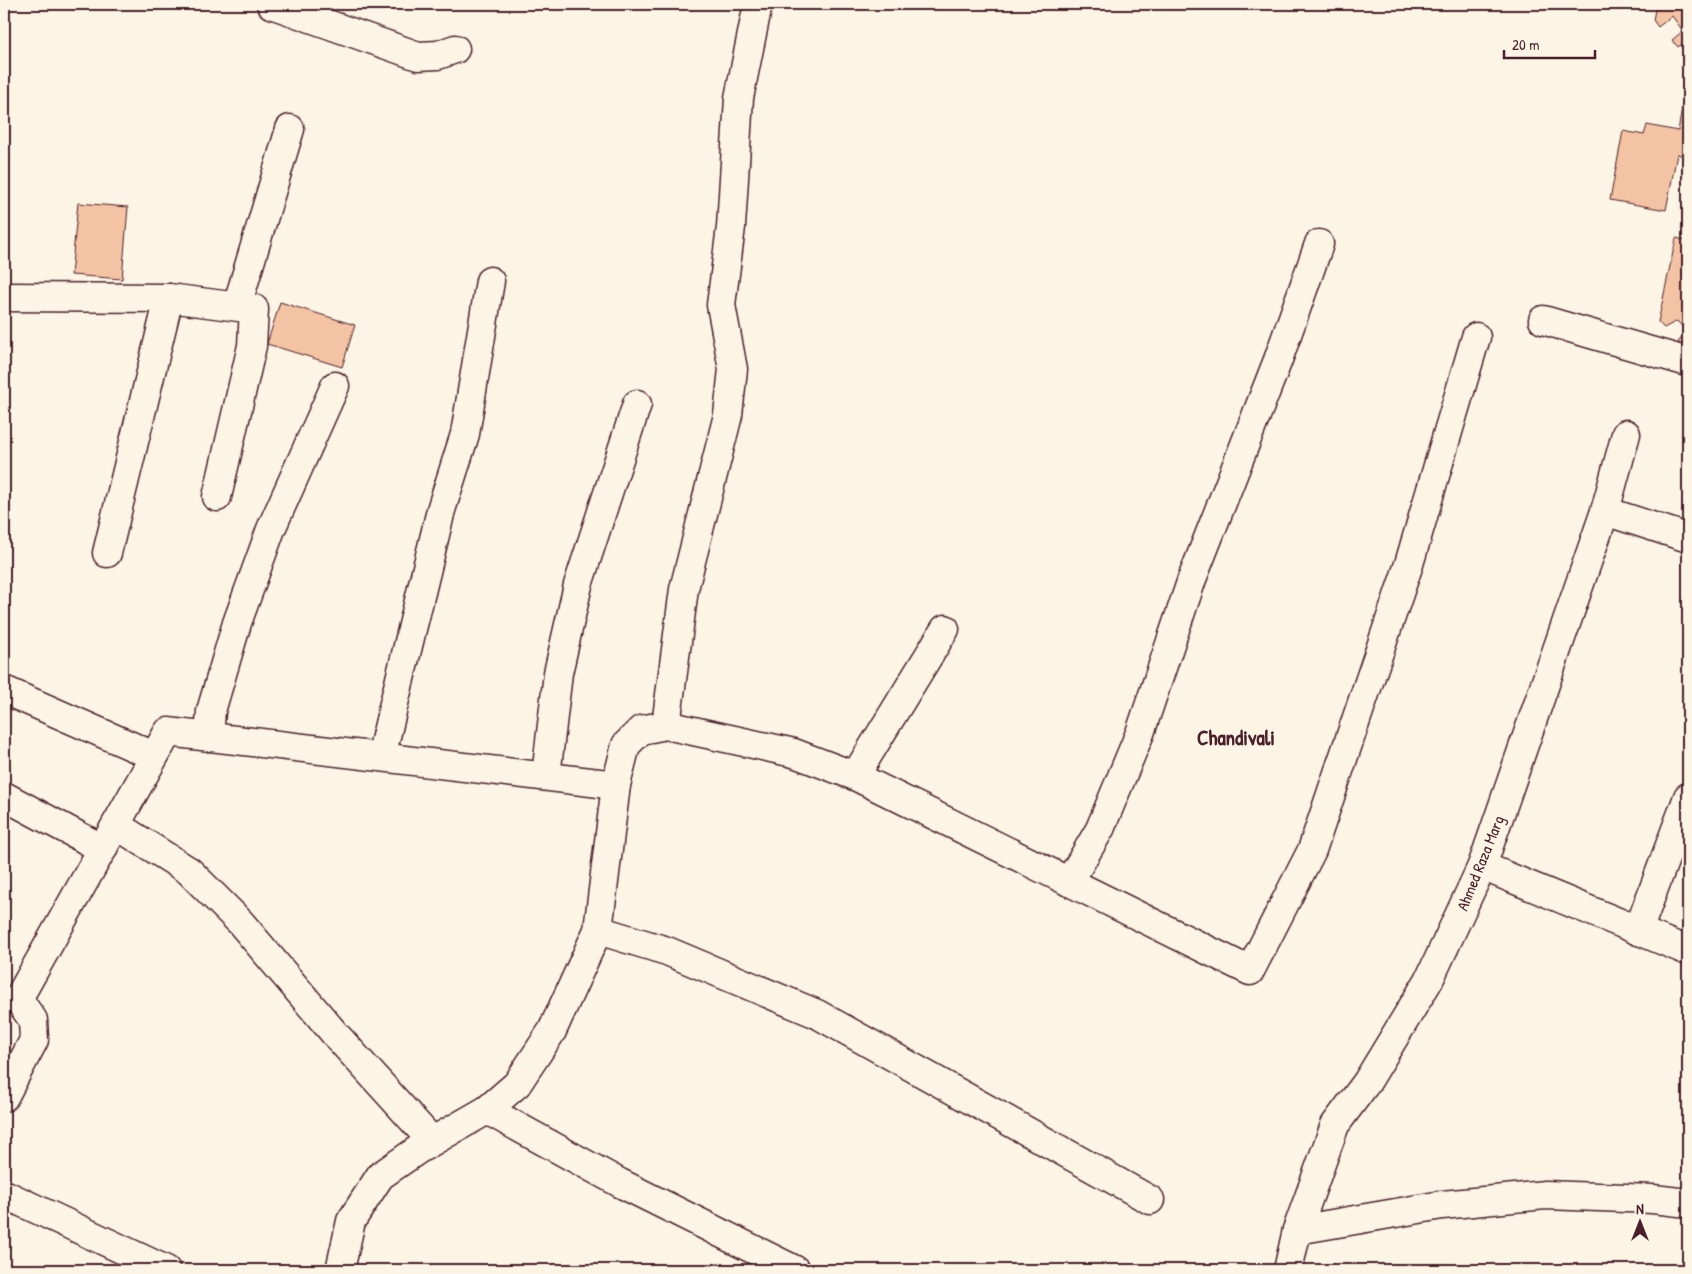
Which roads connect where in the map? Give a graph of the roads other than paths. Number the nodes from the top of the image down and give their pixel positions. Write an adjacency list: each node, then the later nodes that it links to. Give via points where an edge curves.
1 (271, 4): 3 (street, via 418,56 438,55)
2 (758, 4): 22 (street, via 738,98 731,227 721,305 733,369 728,415 684,589)
3 (455, 49)
4 (290, 128): 9 (street)
5 (1319, 244): 34 (street, via 1278,360 1192,579 1140,733 1100,829)
6 (490, 281): 25 (street, via 465,434 441,510)
7 (4, 296): 8 (street)
8 (169, 298): 9 (street); 19 (street)
9 (237, 306): 16 (street, via 254,309 252,346)
10 (1543, 320): 12 (street)
11 (1476, 337): 34 (street, via 1409,564 1312,850 1250,971)
12 (1688, 362)
13 (335, 386): 23 (street, via 271,529 240,615 211,710)
14 (637, 404): 26 (street, via 578,585 558,673)
15 (1626, 434): 17 (street, Ahmed Raza Marg)
16 (217, 497)
17 (1605, 511): 18 (street); 33 (street, Ahmed Raza Marg)
18 (1688, 538)
19 (107, 553)
20 (946, 629): 27 (street)
21 (4, 690): 24 (street)
22 (666, 725): 27 (street, via 794,753); 28 (street, via 641,730 626,744)
23 (209, 737): 24 (street, via 168,732); 25 (street)
24 (154, 756): 31 (street)
25 (381, 757): 26 (street)
26 (546, 776): 28 (street)
27 (855, 776): 34 (street)
28 (616, 785): 35 (street)
29 (4, 796): 32 (street)
30 (1688, 797): 36 (street)
31 (116, 825): 32 (street); 41 (street, via 189,871 241,923)
32 (103, 848): 38 (street)
33 (1482, 866): 36 (street); 45 (street, Ahmed Raza Marg, via 1429,980 1331,1135)
34 (1069, 882)
35 (598, 930): 40 (street, via 552,1031 517,1084); 43 (street, via 667,951 817,1014)
36 (1638, 931): 37 (street)
37 (1688, 951)
38 (11, 995): 39 (street, via 33,1020 34,1040)
39 (4, 1097)
40 (487, 1110): 41 (street); 48 (street, via 620,1183)
41 (432, 1141): 47 (street, via 380,1176 351,1221)
42 (4, 1194): 46 (street)
43 (1150, 1200)
44 (1688, 1203): 45 (street, via 1544,1195 1442,1205)
45 (1297, 1230): 49 (street, Ahmed Raza Marg)
46 (166, 1270)
47 (340, 1270)
48 (795, 1270)
49 (1288, 1270)

